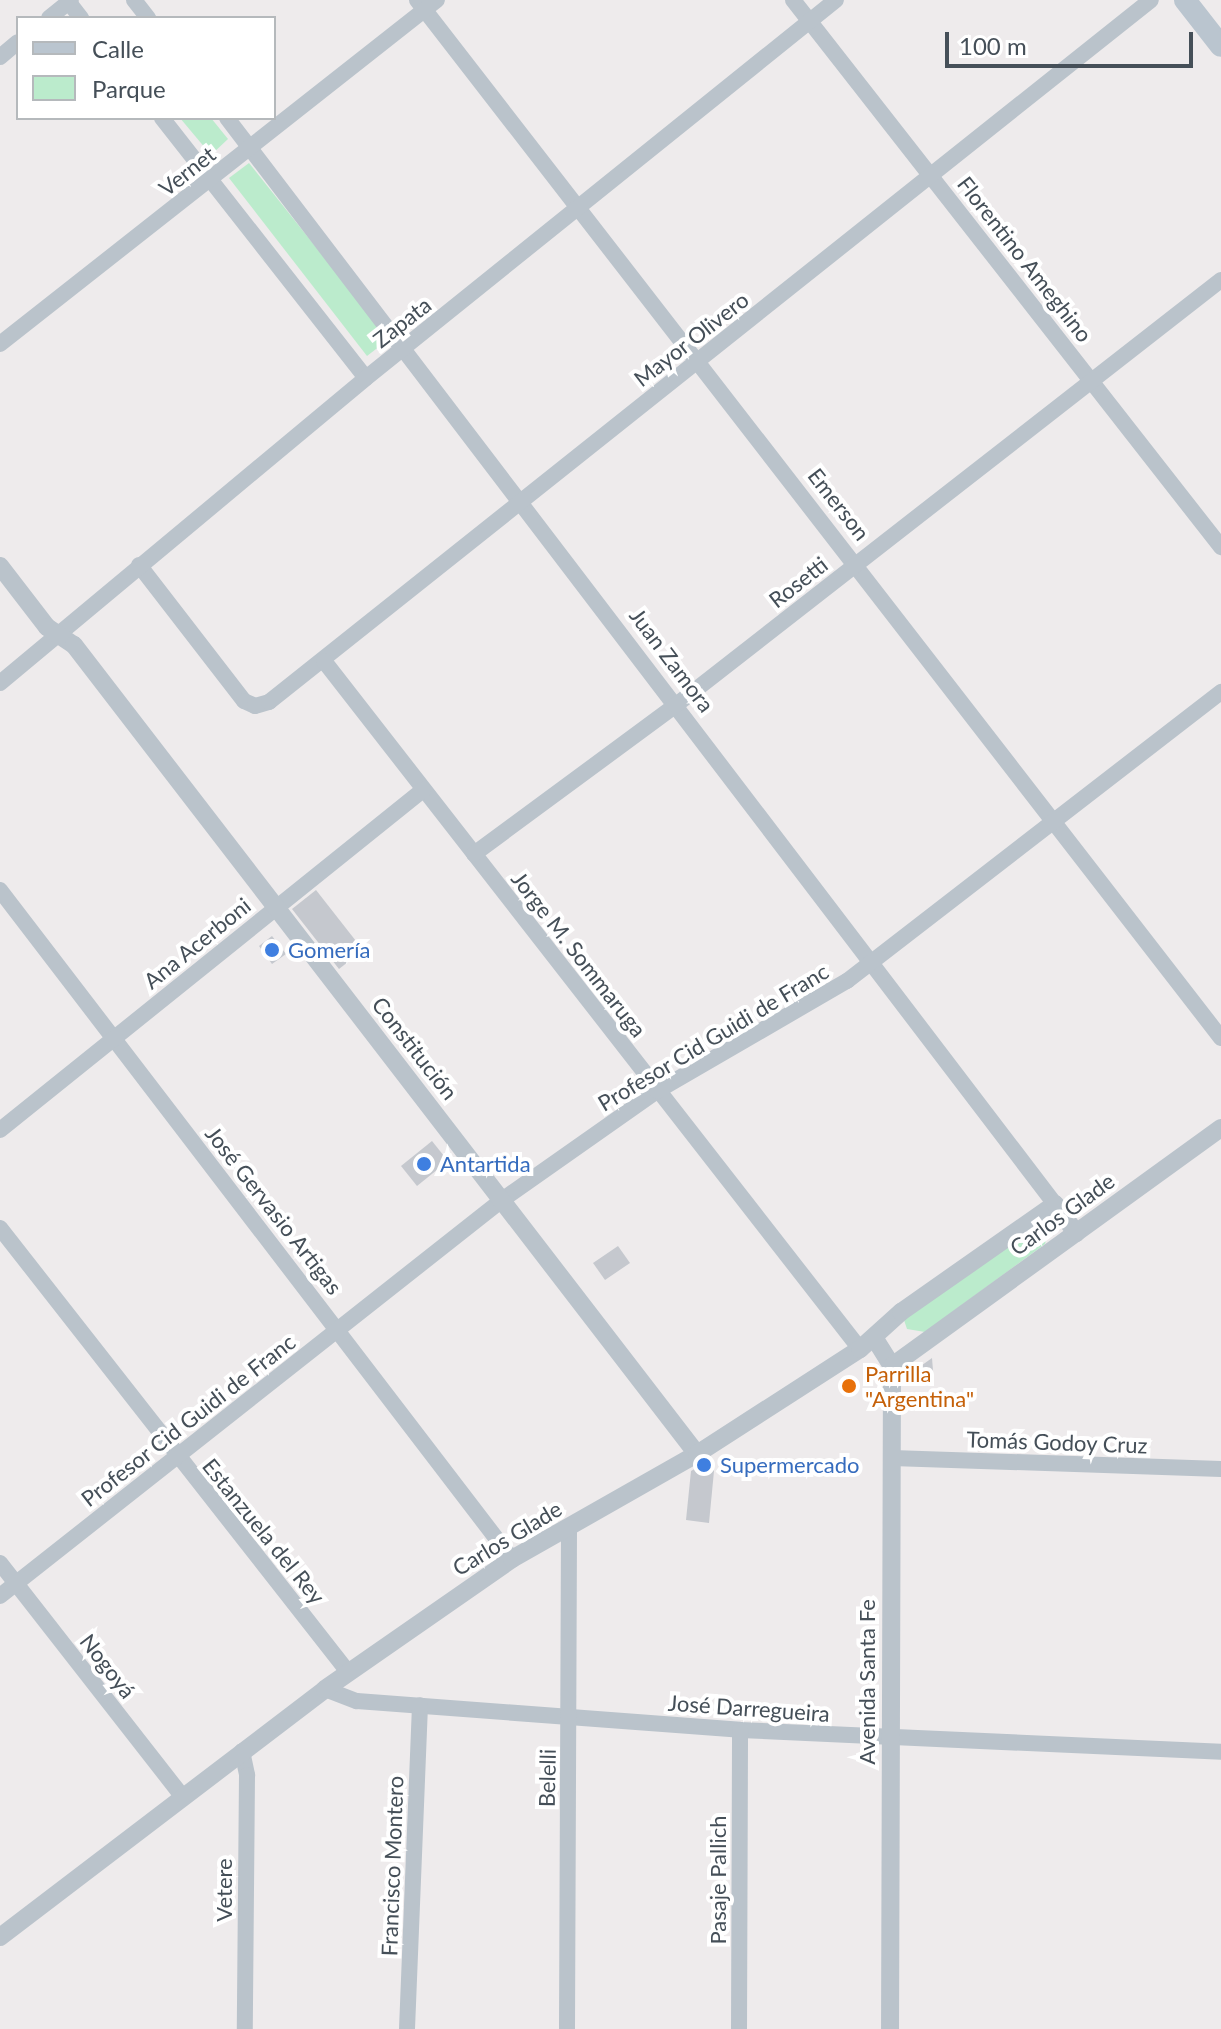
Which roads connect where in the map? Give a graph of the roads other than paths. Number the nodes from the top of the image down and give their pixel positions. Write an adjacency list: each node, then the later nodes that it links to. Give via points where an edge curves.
1 (134, 0): 9 (street)
2 (793, 0): 10 (street, Florentino Ameghino)
3 (836, 0): 10 (street, Zapata)
4 (1151, 0): 17 (street, Mayor Olivero)
5 (1185, 0): 12 (main road)
6 (69, 1): 8 (street)
7 (426, 3): 16 (street, Vernet); 19 (street, Emerson)
8 (51, 16)
9 (146, 16)
10 (810, 21): 17 (street, Florentino Ameghino); 19 (street, Zapata)
11 (16, 44): 13 (street)
12 (1221, 46)
13 (0, 57)
14 (164, 120): 18 (street)
15 (229, 120): 16 (street, Juan Zamora)
16 (251, 148): 18 (street, Vernet); 22 (street, Juan Zamora)
17 (932, 176): 23 (street, Mayor Olivero); 25 (street, Florentino Ameghino)
18 (211, 180): 21 (street, Vernet); 24 (street)
19 (579, 206): 22 (street, Zapata); 23 (street, Emerson)
20 (1221, 280): 25 (street, Rosetti)
21 (0, 344)
22 (405, 349): 24 (street, Zapata); 26 (street, Juan Zamora)
23 (699, 361): 26 (street, Mayor Olivero); 28 (street, Emerson)
24 (366, 378): 29 (street, Zapata)
25 (1091, 378): 27 (street, Florentino Ameghino); 28 (street, Rosetti)
26 (521, 501): 32 (street, Mayor Olivero); 35 (street, Juan Zamora)
27 (1221, 547)
28 (858, 564): 35 (street, Rosetti); 37 (street, Emerson)
29 (139, 565): 31 (street, Zapata); 32 (street, Mayor Olivero, via 244,701 255,706 269,702)
30 (0, 566): 31 (street, Constitución)
31 (59, 635): 33 (street, Zapata); 40 (street, Constitución, via 74,645)
32 (324, 661): 36 (street, Jorge M. Sommaruga)
33 (0, 683)
34 (1221, 692): 37 (street, Profesor Cid Guidi de Franc)
35 (676, 705): 38 (street, Rosetti); 41 (street, Juan Zamora)
36 (423, 790): 38 (street, Jorge M. Sommaruga); 40 (street, Ana Acerboni)
37 (1055, 821): 41 (street, Profesor Cid Guidi de Franc); 42 (street, Emerson)
38 (474, 854): 44 (street, Jorge M. Sommaruga)
39 (0, 890): 43 (street, José Gervasio Artigas)
40 (276, 907): 43 (street, Ana Acerboni); 47 (street, Constitución)
41 (872, 963): 44 (street, Profesor Cid Guidi de Franc); 48 (street, Juan Zamora)
42 (1221, 1038)
43 (114, 1039): 46 (street, Ana Acerboni); 51 (street, José Gervasio Artigas)
44 (657, 1091): 47 (street, Profesor Cid Guidi de Franc); 52 (street, Jorge M. Sommaruga)
45 (1221, 1128): 50 (street, Carlos Glade)
46 (0, 1130)
47 (502, 1200): 51 (street, Profesor Cid Guidi de Franc); 54 (street, Constitución)
48 (1055, 1204): 50 (street, Juan Zamora); 52 (street, Carlos Glade, via 901,1312)
49 (0, 1228): 55 (street, Estanzuela del Rey)
50 (1076, 1233): 53 (street, Carlos Glade)
51 (339, 1330): 55 (street, Profesor Cid Guidi de Franc); 59 (street, José Gervasio Artigas)
52 (868, 1344): 53 (street); 54 (street, Carlos Glade)
53 (892, 1366): 56 (street, Avenida Santa Fe)
54 (697, 1454): 58 (street, Carlos Glade)
55 (175, 1456): 61 (street, Profesor Cid Guidi de Franc); 63 (street, Estanzuela del Rey)
56 (892, 1458): 57 (street, Tomás Godoy Cruz); 68 (street, Avenida Santa Fe)
57 (1221, 1469)
58 (569, 1528): 59 (street, Carlos Glade); 66 (street, Belelli)
59 (512, 1559): 63 (street, Carlos Glade)
60 (0, 1563): 61 (street, Nogoyá)
61 (16, 1583): 62 (street, Profesor Cid Guidi de Franc); 71 (street, Nogoyá)
62 (0, 1596)
63 (348, 1672): 64 (street, Carlos Glade)
64 (325, 1689): 65 (street, José Darregueira, via 357,1701); 69 (street, Carlos Glade)
65 (420, 1705): 66 (street, José Darregueira); 74 (street, Francisco Montero)
66 (570, 1716): 67 (street, José Darregueira); 75 (street, Belelli)
67 (740, 1730): 68 (street, José Darregueira); 76 (street, Pasaje Pallich)
68 (891, 1741): 70 (street, José Darregueira); 77 (street, Avenida Santa Fe)
69 (242, 1751): 71 (street, Carlos Glade); 73 (street, Vetere, via 247,1775)
70 (1221, 1752)
71 (182, 1796): 72 (street, Carlos Glade)
72 (0, 1937)
73 (245, 2029)
74 (407, 2029)
75 (567, 2029)
76 (739, 2029)
77 (890, 2029)

